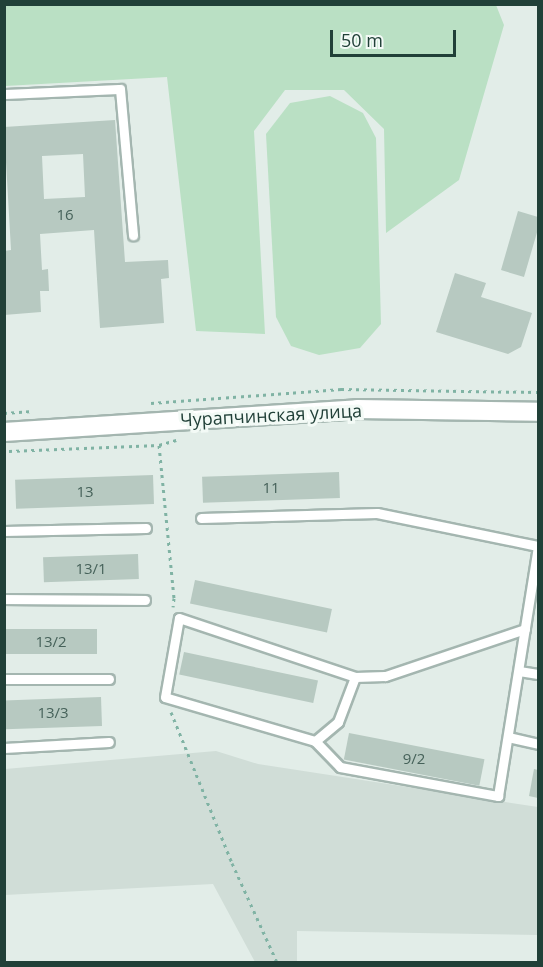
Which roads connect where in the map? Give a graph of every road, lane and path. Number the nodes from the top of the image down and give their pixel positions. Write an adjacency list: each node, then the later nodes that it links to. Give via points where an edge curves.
1 (4, 94): 2 (lane, via 120,89)
2 (133, 235)
3 (538, 412): 4 (street, Чурапчинская улица, via 357,409)
4 (4, 432)
5 (182, 438): 6 (path, via 159,444)
6 (4, 451)
7 (201, 518): 10 (lane, via 377,513)
8 (146, 528): 9 (lane)
9 (4, 531)
10 (538, 547): 11 (lane)
11 (534, 598): 14 (lane)
12 (4, 599): 13 (lane)
13 (145, 600)
14 (525, 629): 15 (lane); 17 (lane, via 385,676)
15 (519, 671): 16 (lane); 20 (lane)
16 (538, 674)
17 (355, 677): 21 (lane, via 338,722); 21 (lane, via 179,618 165,697)
18 (4, 679): 19 (lane)
19 (109, 679)
20 (508, 737): 21 (lane, via 498,796 340,767); 23 (lane)
21 (315, 741)
22 (109, 742): 24 (lane)
23 (538, 744)
24 (4, 748)
25 (217, 824): 26 (path)
26 (277, 963)

